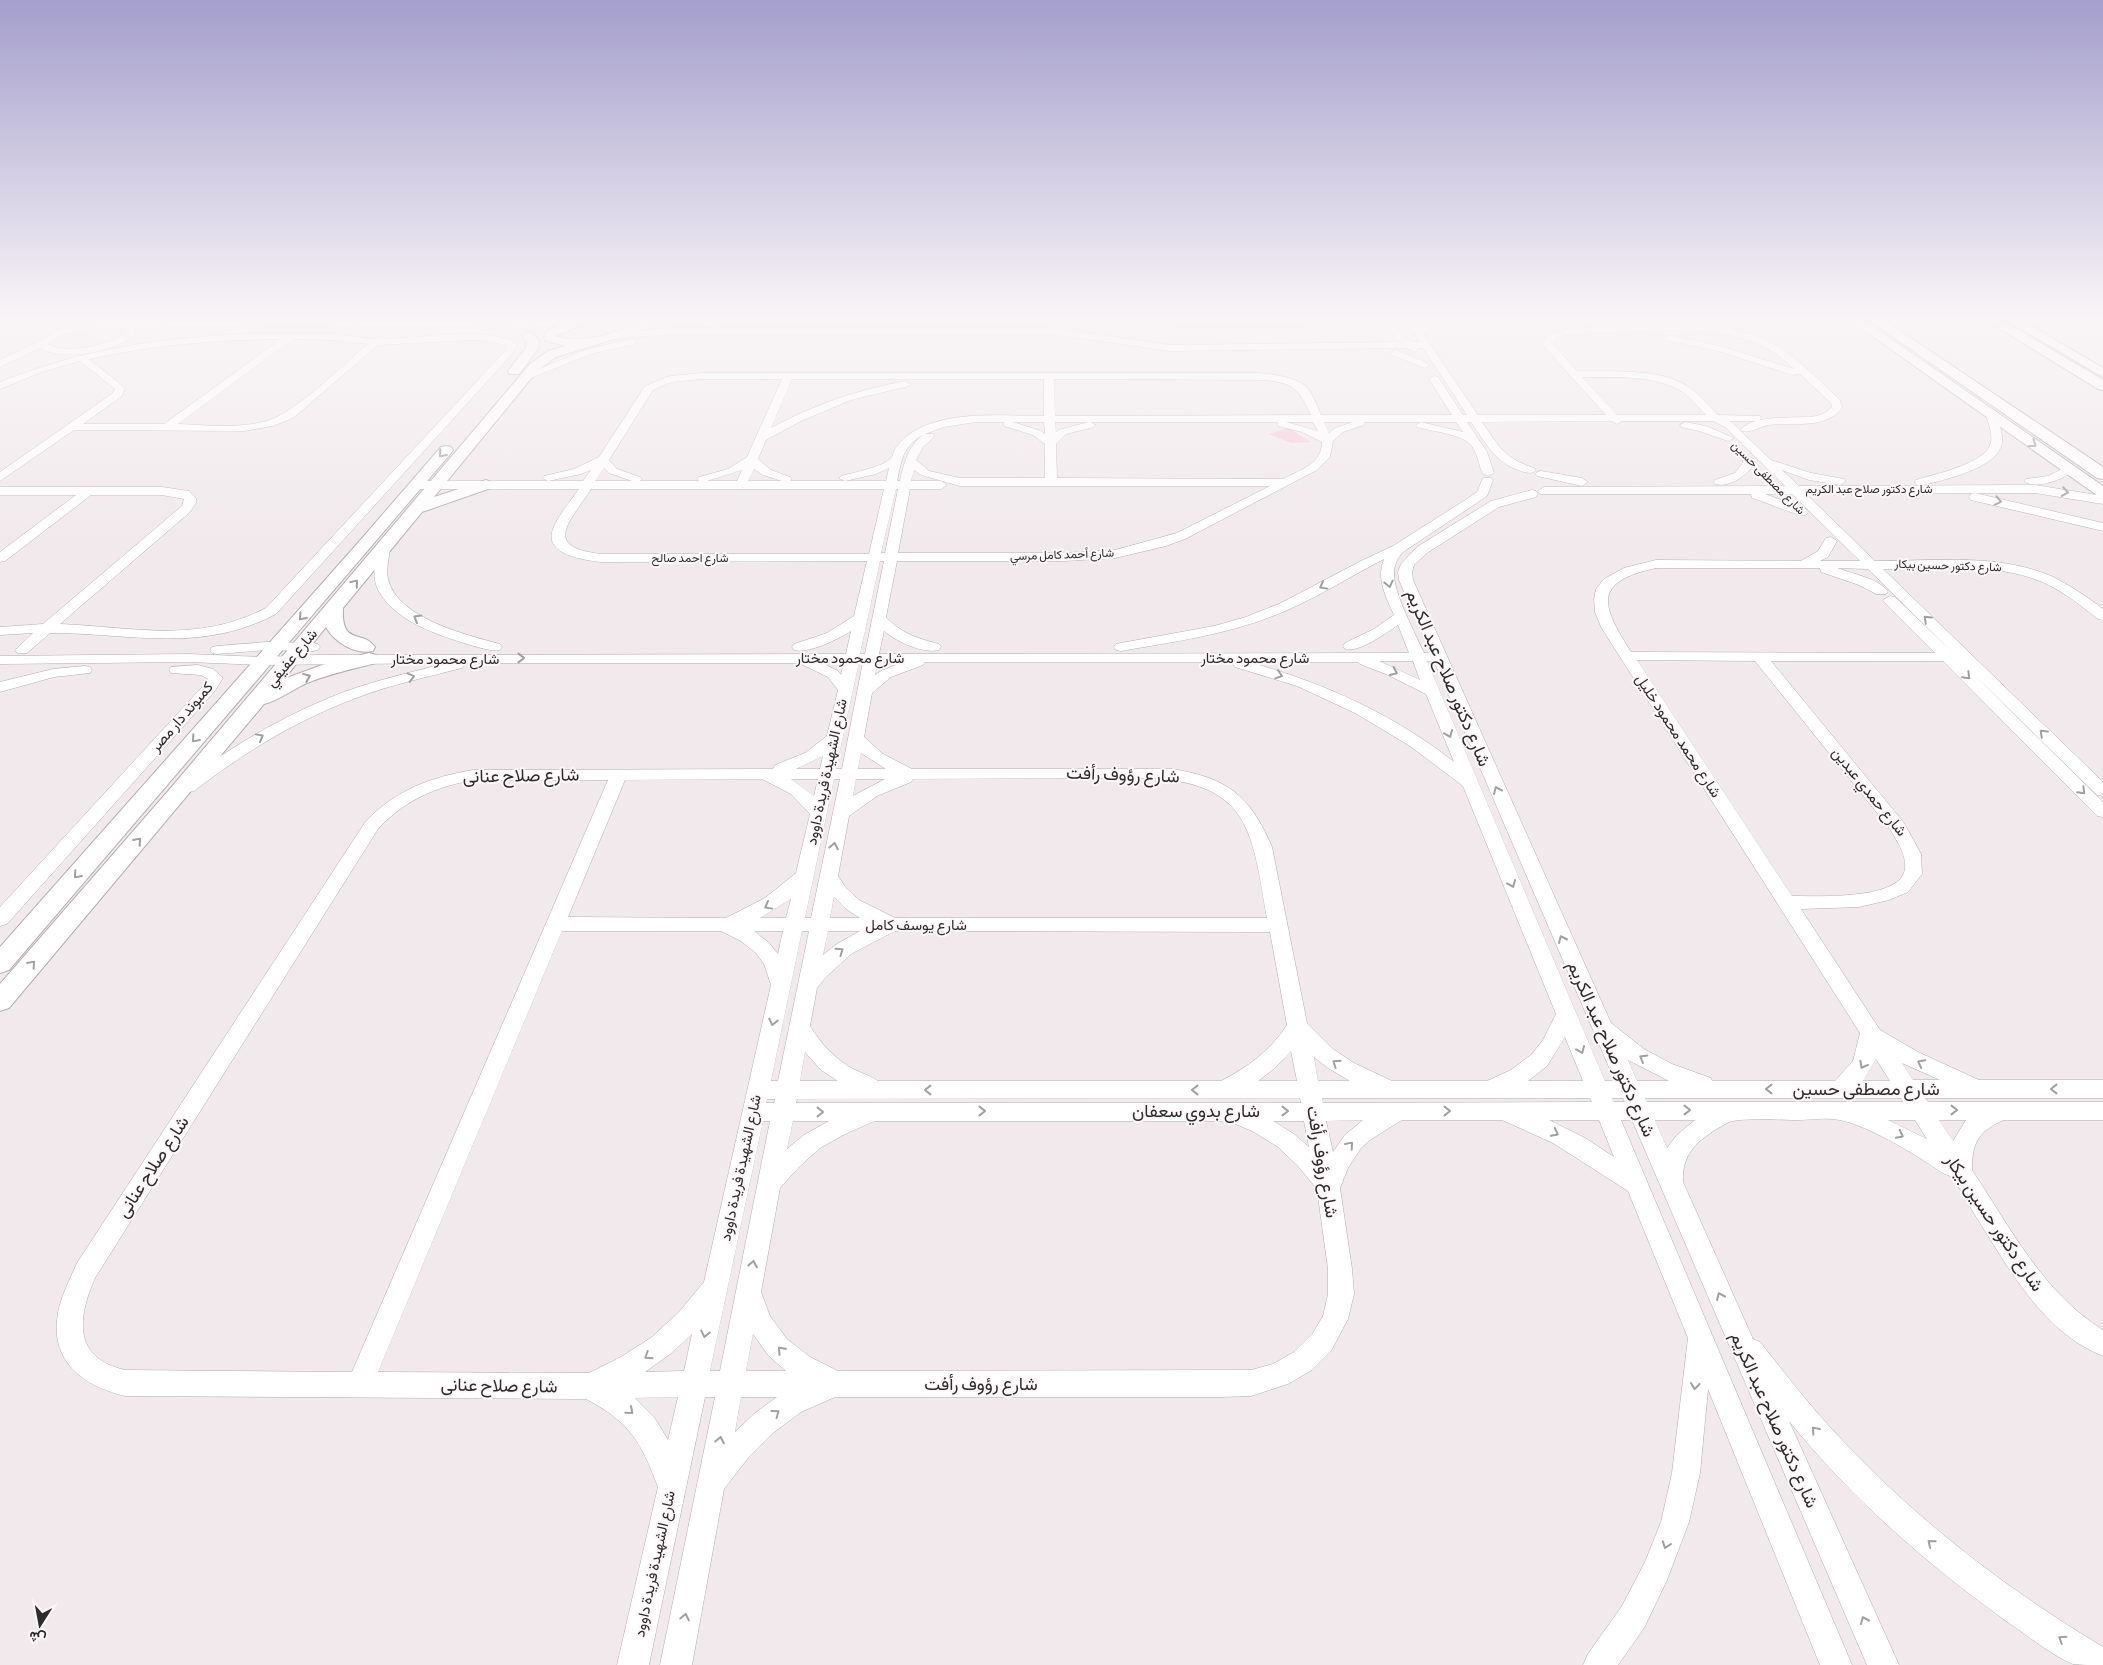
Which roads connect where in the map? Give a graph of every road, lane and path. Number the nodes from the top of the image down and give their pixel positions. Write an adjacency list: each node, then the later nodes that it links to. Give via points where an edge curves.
1 (118, 394): 38 (street)
2 (212, 394): 39 (street)
3 (316, 394): 39 (street, via 280,420 244,428)
4 (471, 394): 109 (street, via 274,607 260,618 211,633 118,634)
5 (498, 394): 57 (street, شارع عفيفي, one-way to 57)
6 (512, 394): 45 (street, شارع عفيفي)
7 (644, 394): 49 (street, شارع احمد صالح)
8 (781, 394): 40 (street)
9 (861, 394): 40 (street, via 809,411)
10 (1048, 394): 25 (street)
11 (1306, 394): 24 (street)
12 (1444, 394): 19 (street, شارع دكتور صلاح عبد الكريم)
13 (1458, 394): 20 (street, شارع دكتور صلاح عبد الكريم)
14 (1592, 394): 31 (street)
15 (1692, 394): 23 (street)
16 (1826, 394): 33 (street, via 1836,402 1837,408 1833,413 1812,420)
17 (1961, 394): 21 (street)
18 (1983, 394): 22 (main road)
19 (1446, 397): 29 (street, via 1435,407); 37 (street, شارع دكتور صلاح عبد الكريم)
20 (1462, 399): 30 (street, via 1482,408); 37 (street, شارع دكتور صلاح عبد الكريم)
21 (1968, 399): 22 (main road); 26 (street)
22 (1992, 399): 53 (main road)
23 (1699, 401): 32 (street); 33 (street); 36 (street, شارع مصطفى حسين)
24 (1315, 414): 27 (street, شارع الشهيدة فريدة داوود); 28 (street, شارع الشهيدة فريدة داوود); 42 (street)
25 (1049, 415): 34 (street, شارع الشهيدة فريدة داوود); 35 (street, شارع الشهيدة فريدة داوود); 44 (street)
26 (1991, 415): 51 (street, one-way to 51); 69 (street, via 1996,444 1984,460)
27 (1276, 420): 35 (street, شارع الشهيدة فريدة داوود); 42 (street)
28 (1359, 420): 29 (street, شارع الشهيدة فريدة داوود); 42 (street)
29 (1406, 420): 37 (street, شارع الشهيدة فريدة داوود)
30 (1528, 420): 31 (street); 37 (street, شارع الشهيدة فريدة داوود); 43 (street, via 1498,431)
31 (1616, 420): 32 (street)
32 (1670, 420): 36 (street); 41 (street)
33 (1757, 420): 36 (street); 41 (street)
34 (1002, 421): 44 (street, via 1032,431); 50 (street, شارع الشهيدة فريدة داوود, via 939,432 920,442)
35 (1098, 421): 44 (street, via 1067,430)
36 (1718, 421): 41 (street, شارع مصطفى حسين)
37 (1469, 424): 43 (street, شارع دكتور صلاح عبد الكريم); 70 (street, شارع دكتور صلاح عبد الكريم)
38 (72, 427): 39 (street); 54 (street)
39 (167, 427)
40 (762, 438): 46 (street)
41 (1735, 438): 47 (street, شارع مصطفى حسين); 48 (street, شارع مصطفى حسين)
42 (1327, 440): 68 (street, شارع أحمد كامل مرسي, via 1324,459)
43 (1489, 440): 52 (street, شارع دكتور صلاح عبد الكريم, via 1505,460)
44 (1050, 443): 66 (street)
45 (460, 457): 57 (street, شارع عفيفي); 58 (street, via 469,470)
46 (752, 459): 55 (street, via 732,471); 56 (street, via 763,471); 62 (street)
47 (1748, 459): 72 (street, via 1745,470); 73 (street, شارع مصطفى حسين)
48 (1764, 459): 73 (street, شارع مصطفى حسين); 74 (street, via 1809,476)
49 (602, 460): 59 (street, via 576,472); 60 (street, شارع احمد صالح); 61 (street, via 613,471)
50 (903, 460): 63 (street); 64 (street, شارع الشهيدة فريدة داوود); 65 (street)
51 (2066, 467): 71 (street, شارع دكتور صلاح عبد الكريم, via 2059,476); 79 (street)
52 (1536, 472): 70 (street, via 1500,468); 72 (street, شارع دكتور صلاح عبد الكريم, via 1584,482); 78 (street, via 1551,485)
53 (2103, 474)
54 (0, 477)
55 (702, 479): 61 (street); 62 (street)
56 (786, 479): 62 (street); 63 (street)
57 (429, 482): 58 (street); 84 (street, شارع عفيفي); 111 (street, شارع عفيفي, one-way to 111)
58 (489, 482): 59 (street); 84 (street)
59 (540, 482): 60 (street); 83 (street, via 561,494)
60 (588, 482): 61 (street); 83 (street, شارع احمد صالح)
61 (634, 482): 62 (street); 83 (street)
62 (742, 482): 63 (street)
63 (838, 482): 64 (street); 81 (street)
64 (898, 482): 65 (street); 81 (street, شارع الشهيدة فريدة داوود)
65 (942, 482): 66 (street); 81 (street)
66 (1051, 482): 67 (street)
67 (1190, 482): 68 (street); 82 (street, via 1228,494)
68 (1286, 482): 82 (street, شارع أحمد كامل مرسي)
69 (1920, 482): 71 (street, شارع دكتور صلاح عبد الكريم); 74 (street, شارع دكتور صلاح عبد الكريم)
70 (1494, 483): 78 (street); 92 (street, via 1477,498)
71 (2031, 485): 75 (street, شارع دكتور صلاح عبد الكريم); 80 (street, شارع دكتور صلاح عبد الكريم, one-way to 80)
72 (1722, 486): 73 (street, شارع دكتور صلاح عبد الكريم); 78 (street, شارع دكتور صلاح عبد الكريم); 85 (street, via 1774,500)
73 (1783, 486): 74 (street, شارع دكتور صلاح عبد الكريم); 85 (street, شارع مصطفى حسين); 86 (street, شارع مصطفى حسين)
74 (1850, 486): 75 (street, شارع دكتور صلاح عبد الكريم); 86 (street, via 1824,501)
75 (1933, 489): 87 (street, one-way to 87, via 2024,506)
76 (88, 491): 77 (street); 93 (street); 109 (street, via 175,491 185,494 190,503)
77 (0, 492)
78 (1538, 492): 120 (street, شارع دكتور صلاح عبد الكريم, via 1486,509 1422,550 1408,564 1406,580)
79 (2103, 493)
80 (2103, 500)
81 (894, 504): 88 (street, شارع الشهيدة فريدة داوود)
82 (1238, 506): 96 (street, شارع أحمد كامل مرسي, via 1181,536 1124,552 1072,557)
83 (572, 507): 94 (street, شارع احمد صالح, via 559,529 558,541 568,551 588,557)
84 (414, 512): 91 (street, شارع عفيفي)
85 (1802, 512): 89 (street, شارع مصطفى حسين)
86 (1819, 514): 90 (street, شارع مصطفى حسين)
87 (2103, 527)
88 (897, 540): 94 (street); 95 (street, شارع الشهيدة فريدة داوود); 96 (street)
89 (1831, 541): 97 (street, via 1823,554); 98 (street, شارع مصطفى حسين)
90 (1847, 541): 99 (street, شارع مصطفى حسين); 100 (street, via 1882,555)
91 (384, 548): 104 (street, شارع عفيفي, one-way to 91); 112 (street, one-way to 91, via 435,628 398,606 381,579)
92 (1398, 549): 105 (street, شارع دكتور صلاح عبد الكريم, one-way to 105, via 1387,568 1387,578); 113 (street, one-way to 113, via 1287,606 1252,620)
93 (0, 558)
94 (825, 558): 95 (street, شارع احمد صالح); 101 (street)
95 (882, 558): 96 (street, شارع أحمد كامل مرسي); 101 (street, شارع الشهيدة فريدة داوود)
96 (945, 558): 101 (street)
97 (1803, 564): 98 (street, شارع محمد محمود خليل); 102 (street, via 1845,575); 125 (street, شارع محمد محمود خليل, via 1678,563 1647,566 1621,574 1609,582 1599,602 1605,621)
98 (1854, 564): 99 (street, شارع محمد محمود خليل); 102 (street, شارع مصطفى حسين)
99 (1870, 564): 100 (street, شارع دكتور حسين بيكار); 103 (street, شارع مصطفى حسين)
100 (1924, 564): 103 (street, via 1901,574 1897,582); 106 (street, شارع دكتور حسين بيكار, via 1978,564 2021,570 2062,586)
101 (878, 581): 107 (street, شارع الشهيدة فريدة داوود)
102 (1881, 591): 108 (street, شارع مصطفى حسين)
103 (1898, 591): 129 (street, شارع مصطفى حسين, one-way to 103)
104 (334, 608): 121 (street, via 334,627); 123 (street, شارع عفيفي)
105 (1401, 616): 119 (street); 120 (street, شارع دكتور صلاح عبد الكريم)
106 (2103, 616)
107 (870, 617): 116 (street, شارع الشهيدة فريدة داوود); 117 (street, شارع الشهيدة فريدة داوود); 118 (street, via 898,636); 122 (street)
108 (1918, 628): 127 (street, via 1915,642); 128 (street, شارع مصطفى حسين)
109 (47, 629): 110 (street); 115 (street)
110 (0, 631)
111 (276, 646): 123 (street, شارع محمود مختار); 124 (street, شارع محمود مختار); 133 (street, شارع عفيفي)
112 (495, 647): 121 (street, شارع محمود مختار); 122 (street, شارع محمود مختار)
113 (1121, 647): 118 (street, شارع محمود مختار); 119 (street, شارع محمود مختار)
114 (0, 650): 115 (street)
115 (22, 650): 124 (street)
116 (854, 652): 117 (street, شارع محمود مختار); 122 (street, شارع محمود مختار); 136 (street, شارع الشهيدة فريدة داوود)
117 (872, 652): 118 (street, شارع محمود مختار); 137 (street, شارع الشهيدة فريدة داوود)
118 (934, 652): 131 (street, شارع محمود مختار); 137 (street, via 886,674)
119 (1351, 652): 120 (street, شارع محمود مختار); 131 (street, شارع محمود مختار); 138 (street, one-way to 138)
120 (1426, 652): 138 (street, شارع دكتور صلاح عبد الكريم); 167 (street, شارع دكتور صلاح عبد الكريم, one-way to 120)
121 (367, 653): 123 (street, شارع محمود مختار); 130 (street, شارع محمود مختار); 139 (street, one-way to 121, via 292,683)
122 (798, 653): 130 (street, شارع محمود مختار, one-way to 122); 136 (street, via 833,674)
123 (295, 654): 133 (street, شارع محمود مختار); 139 (street, شارع عفيفي)
124 (49, 655): 132 (street); 133 (street, شارع محمود مختار); 134 (street, via 27,671)
125 (1627, 656): 126 (street); 154 (street, شارع محمد محمود خليل)
126 (1760, 657): 127 (street); 154 (street, شارع حمدي عبدين, via 1898,827 1910,844 1915,859 1913,874 1904,887 1887,896)
127 (1889, 657): 128 (street)
128 (1947, 657): 129 (street); 149 (street, شارع مصطفى حسين, one-way to 149)
129 (1966, 657): 147 (street, شارع مصطفى حسين, one-way to 129)
130 (482, 658): 148 (street, one-way to 130, via 246,746 315,710 389,683)
131 (1215, 658): 146 (street, one-way to 146, via 1295,680 1371,713 1432,752)
132 (0, 660)
133 (262, 662): 162 (street, شارع عفيفي, one-way to 162)
134 (0, 682)
135 (0, 687): 155 (street, كمبوند دار مصر, via 71,671 197,670 213,674 216,678)
136 (845, 690): 140 (street, شارع الشهيدة فريدة داوود)
137 (865, 691): 141 (street, شارع الشهيدة فريدة داوود)
138 (1433, 692): 146 (street, شارع دكتور صلاح عبد الكريم, one-way to 146)
139 (249, 708): 148 (street, شارع عفيفي)
140 (835, 737): 144 (street, via 819,752 795,765); 145 (street, شارع الشهيدة فريدة داوود)
141 (856, 737): 142 (street, via 873,756 895,767); 145 (street, شارع الشهيدة فريدة داوود)
142 (922, 773): 145 (street, شارع رؤوف رأفت); 151 (street, via 876,788); 161 (street, شارع رؤوف رأفت, via 1171,774 1211,784 1240,804 1254,824 1263,848)
143 (620, 774): 144 (street, شارع صلاح عنانى); 156 (street); 204 (street, شارع صلاح عنانى, via 473,775 453,778 414,792 382,813 91,1263 74,1297 68,1321 71,1344 82,1362 100,1376 125,1383)
144 (756, 774): 145 (street, شارع صلاح عنانى); 150 (street, via 781,781 802,793)
145 (838, 774): 150 (street, شارع الشهيدة فريدة داوود); 151 (street, شارع الشهيدة فريدة داوود)
146 (1469, 783): 166 (street, شارع دكتور صلاح عبد الكريم, one-way to 166)
147 (2103, 791)
148 (177, 795): 165 (street, شارع عفيفي, one-way to 148)
149 (2103, 812)
150 (818, 814): 152 (street, شارع الشهيدة فريدة داوود)
151 (841, 814): 153 (street, شارع الشهيدة فريدة داوود, one-way to 151)
152 (805, 875): 157 (street, one-way to 157, via 771,905); 158 (street, شارع الشهيدة فريدة داوود)
153 (829, 876): 159 (street, via 838,892 853,906 874,917); 160 (street, شارع الشهيدة فريدة داوود)
154 (1786, 903): 170 (street, شارع محمد محمود خليل)
155 (0, 919)
156 (556, 924): 157 (street, شارع يوسف كامل); 204 (street)
157 (721, 924): 158 (street, شارع يوسف كامل); 163 (street, via 757,941 769,954)
158 (794, 924): 160 (street, شارع يوسف كامل); 163 (street, شارع الشهيدة فريدة داوود)
159 (900, 924): 160 (street, شارع يوسف كامل); 161 (street, شارع يوسف كامل); 164 (street, one-way to 159, via 836,953 857,940)
160 (819, 925): 164 (street, شارع الشهيدة فريدة داوود)
161 (1277, 925): 168 (street, شارع رؤوف رأفت)
162 (0, 964)
163 (781, 986): 175 (street, شارع الشهيدة فريدة داوود, one-way to 175)
164 (807, 986): 169 (street, شارع الشهيدة فريدة داوود)
165 (1, 998)
166 (1566, 1014): 177 (street, via 1539,1060 1525,1073); 178 (street, شارع دكتور صلاح عبد الكريم, one-way to 178)
167 (1595, 1014): 173 (street, one-way to 167, via 1659,1068 1609,1033); 179 (street, شارع دكتور صلاح عبد الكريم)
168 (1297, 1026): 180 (street, via 1286,1046); 181 (street, شارع رؤوف رأفت); 182 (street, one-way to 168, via 1338,1065 1314,1047)
169 (800, 1027): 176 (street, شارع الشهيدة فريدة داوود); 184 (street, via 811,1047 829,1065)
170 (1870, 1033): 172 (street, one-way to 170, via 1911,1058); 174 (street, شارع محمد محمود خليل); 183 (street, one-way to 183, via 1864,1064)
171 (2097, 1086): 172 (street, شارع مصطفى حسين, one-way to 172)
172 (1982, 1088): 174 (street, شارع مصطفى حسين)
173 (1721, 1089): 179 (street, شارع مصطفى حسين); 183 (street, شارع مصطفى حسين, one-way to 173)
174 (1907, 1089): 183 (street, شارع مصطفى حسين); 187 (street, شارع محمد محمود خليل)
175 (758, 1090): 176 (street, شارع بدوي سعفان); 192 (street, شارع الشهيدة فريدة داوود)
176 (787, 1090): 184 (street, شارع بدوي سعفان); 193 (street, شارع الشهيدة فريدة داوود)
177 (1485, 1090): 178 (street, شارع بدوي سعفان); 182 (street, شارع بدوي سعفان)
178 (1598, 1090): 179 (street, شارع بدوي سعفان); 189 (street, شارع دكتور صلاح عبد الكريم)
179 (1629, 1090): 190 (street, شارع دكتور صلاح عبد الكريم)
180 (1224, 1100): 181 (street, شارع بدوي سعفان); 184 (street, شارع بدوي سعفان); 198 (street, via 1296,1147)
181 (1311, 1100): 182 (street, شارع بدوي سعفان); 198 (street, شارع رؤوف رأفت)
182 (1399, 1100): 185 (street, شارع بدوي سعفان, one-way to 185); 198 (street, one-way to 182, via 1346,1148)
183 (1839, 1100): 186 (street, شارع مصطفى حسين); 187 (street, شارع مصطفى حسين); 194 (street, one-way to 194)
184 (881, 1101): 193 (street, شارع بدوي سعفان, one-way to 184); 195 (street, via 817,1137 790,1159)
185 (1493, 1110): 189 (street, شارع بدوي سعفان); 196 (street, one-way to 196, via 1551,1130)
186 (1730, 1110): 190 (street, شارع مصطفى حسين, one-way to 186); 197 (street, via 1694,1132 1681,1147 1671,1165)
187 (1920, 1110): 188 (street, شارع مصطفى حسين, one-way to 188); 194 (street, شارع دكتور حسين بيكار)
188 (2006, 1110): 191 (street, شارع مصطفى حسين); 194 (street, via 1973,1126 1964,1139 1960,1155)
189 (1606, 1111): 190 (street, شارع بدوي سعفان); 196 (street, شارع دكتور صلاح عبد الكريم)
190 (1638, 1111): 197 (street, شارع دكتور صلاح عبد الكريم)
191 (2103, 1111)
192 (754, 1112): 193 (street, شارع بدوي سعفان); 199 (street, شارع الشهيدة فريدة داوود)
193 (783, 1112): 195 (street, شارع الشهيدة فريدة داوود)
194 (1962, 1174): 203 (street, شارع دكتور حسين بيكار, via 2040,1293 2066,1318)
195 (768, 1185): 200 (street, شارع الشهيدة فريدة داوود, one-way to 195)
196 (1638, 1185): 202 (street, شارع دكتور صلاح عبد الكريم)
197 (1671, 1186): 201 (street, شارع دكتور صلاح عبد الكريم, one-way to 197)
198 (1328, 1188): 207 (street, شارع رؤوف رأفت, via 1340,1269 1341,1294 1335,1319 1322,1342 1303,1361 1279,1375 1251,1383 1220,1384)
199 (717, 1282): 205 (street, شارع الشهيدة فريدة داوود, one-way to 205); 208 (street, one-way to 208, via 700,1308 652,1354 621,1373)
200 (748, 1292): 206 (street, شارع الشهيدة فريدة داوود); 207 (street, one-way to 200, via 810,1373 788,1358 760,1324)
201 (1734, 1330): 215 (street, شارع دكتور صلاح عبد الكريم, one-way to 201); 216 (street, one-way to 201, via 2024,1615 1894,1511 1797,1410)
202 (1700, 1337): 213 (street, one-way to 213, via 1686,1473 1675,1522 1657,1570 1633,1617); 214 (street, شارع دكتور صلاح عبد الكريم)
203 (2103, 1344)
204 (360, 1384): 208 (street, شارع صلاح عنانى)
205 (694, 1384): 206 (street, شارع صلاح عنانى); 208 (street, شارع صلاح عنانى); 209 (street, شارع الشهيدة فريدة داوود)
206 (730, 1384): 207 (street, شارع رؤوف رأفت); 210 (street, شارع الشهيدة فريدة داوود, one-way to 206)
207 (837, 1384): 210 (street, one-way to 207, via 728,1459 751,1432 785,1406)
208 (589, 1386): 209 (street, one-way to 209, via 634,1414 651,1434 664,1458)
209 (672, 1486): 211 (street, شارع الشهيدة فريدة داوود)
210 (710, 1489): 212 (street, شارع الشهيدة فريدة داوود, one-way to 210)
211 (633, 1665)
212 (676, 1665)
213 (1599, 1665)
214 (1836, 1665)
215 (1883, 1665)
216 (2103, 1665)

